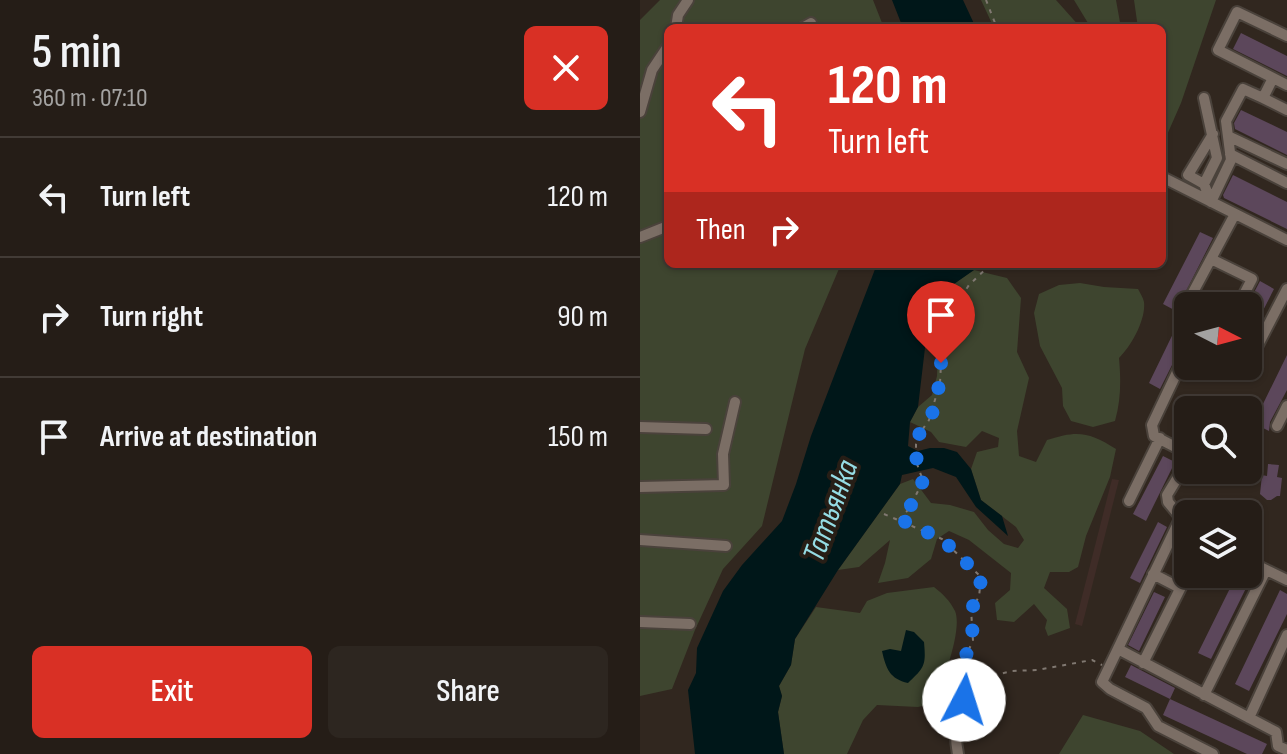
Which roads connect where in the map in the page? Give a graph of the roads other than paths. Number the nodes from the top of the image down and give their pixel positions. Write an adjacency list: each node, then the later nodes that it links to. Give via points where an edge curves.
1 (688, 0): 2 (street)
2 (677, 24)
3 (1287, 36): 5 (street, via 1237,12 1218,50)
4 (664, 52): 10 (street, via 652,70)
5 (1273, 78): 6 (street); 8 (street)
6 (1287, 85)
7 (1204, 98): 11 (street)
8 (1263, 98): 9 (street); 12 (street, via 1243,89 1226,121)
9 (1287, 110)
10 (640, 112)
11 (1214, 132): 17 (street, via 1217,158); 17 (street, via 1188,175)
12 (1228, 136): 13 (street); 14 (street)
13 (1230, 154): 16 (street); 18 (street)
14 (1287, 164)
15 (1166, 179): 18 (street)
16 (1287, 183)
17 (1204, 184): 18 (street)
18 (1211, 202): 19 (street)
19 (1235, 214): 22 (street); 23 (street)
20 (664, 228): 21 (street)
21 (640, 237)
22 (1287, 240)
23 (1211, 259): 25 (street); 26 (street, via 1252,279)
24 (1287, 289): 27 (street)
25 (1193, 292)
26 (1245, 292)
27 (1262, 336)
28 (1174, 378): 34 (street, via 1153,420 1152,432)
29 (735, 402): 35 (street, via 723,454 724,485)
30 (1287, 406): 31 (street)
31 (1277, 426)
32 (640, 427): 33 (street)
33 (706, 429)
34 (1160, 438): 36 (street); 37 (street, via 1187,453 1167,495)
35 (640, 487)
36 (1129, 501)
37 (1174, 509)
38 (1174, 531): 43 (street)
39 (640, 540): 40 (street)
40 (726, 546)
41 (1262, 568): 42 (street)
42 (1266, 570): 44 (street); 52 (street)
43 (1153, 574): 45 (street); 50 (street)
44 (1287, 580)
45 (1174, 585)
46 (1180, 588): 51 (street)
47 (640, 622): 48 (street)
48 (690, 624)
49 (1287, 635): 54 (street)
50 (1118, 649): 51 (street); 57 (street, via 1102,682 1146,708 1158,726)
51 (1143, 663): 52 (street)
52 (1204, 695): 54 (street)
53 (964, 700): 56 (street, via 955,732)
54 (1249, 718): 55 (street, via 1276,732 1278,746)
55 (1287, 750)
56 (958, 754)
57 (1213, 754)

